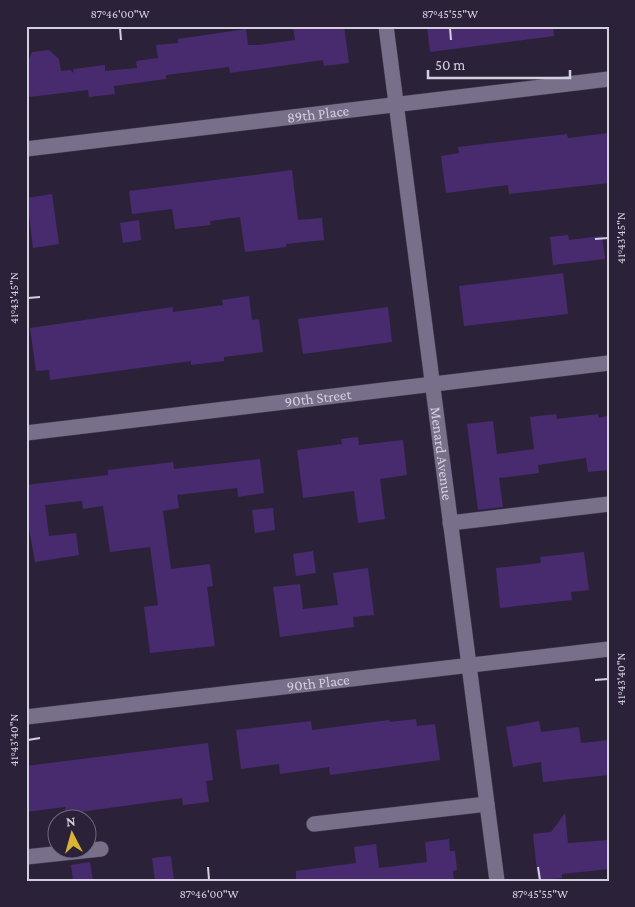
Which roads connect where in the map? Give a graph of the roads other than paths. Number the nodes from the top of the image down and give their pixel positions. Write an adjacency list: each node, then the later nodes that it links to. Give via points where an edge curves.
1 (386, 26): 3 (street, Menard Avenue)
2 (609, 79): 3 (street, 89th Place)
3 (396, 105): 4 (street, 89th Place); 6 (street, Menard Avenue)
4 (26, 149)
5 (609, 363): 6 (street, 90th Street)
6 (432, 383): 7 (street, 90th Street); 9 (street, Menard Avenue)
7 (26, 433)
8 (609, 504): 9 (street)
9 (450, 523): 11 (street, Menard Avenue)
10 (609, 649): 11 (street, 90th Place)
11 (469, 666): 12 (street, 90th Place); 13 (street, Menard Avenue)
12 (26, 717)
13 (487, 804): 14 (street); 17 (street, Menard Avenue)
14 (314, 824)
15 (101, 849): 16 (street)
16 (26, 857)
17 (497, 881)

